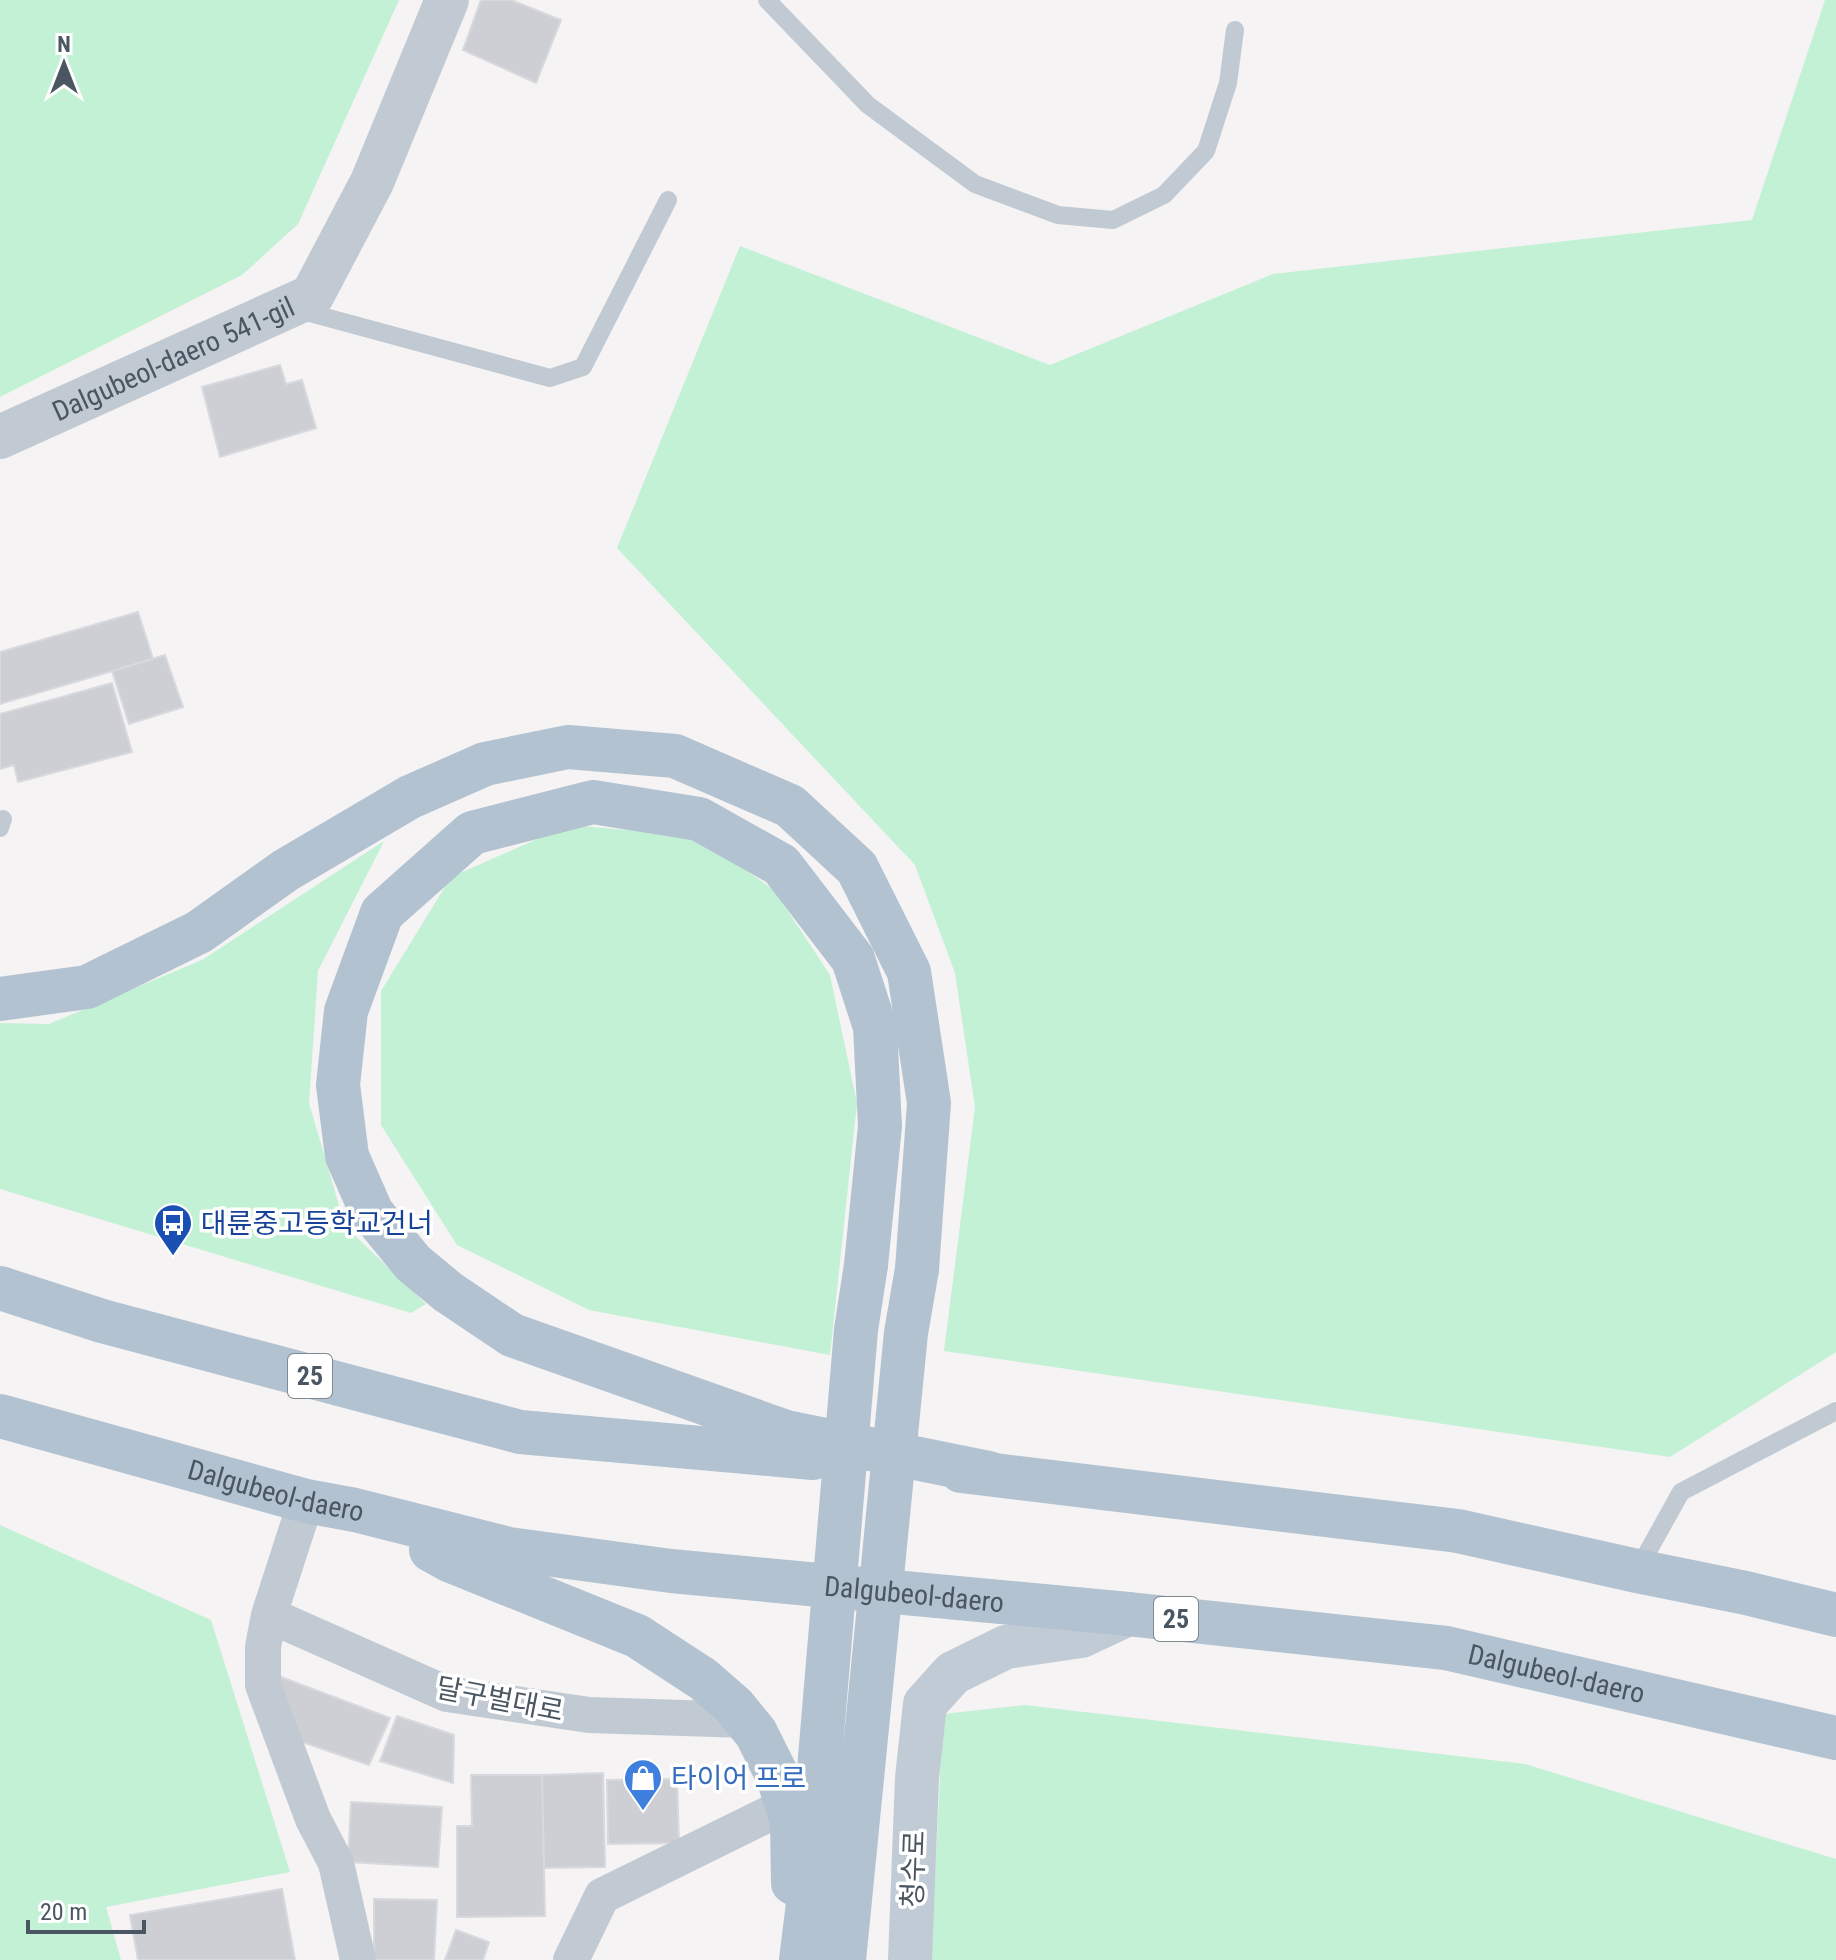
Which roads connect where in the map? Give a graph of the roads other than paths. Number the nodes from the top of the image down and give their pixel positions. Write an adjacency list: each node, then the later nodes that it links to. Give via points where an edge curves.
1 (447, 0): 5 (street, Dalgubeol-daero 541-gil, via 372,182 312,296)
2 (767, 0): 3 (lane, via 868,105 975,184 1058,215 1113,220 1164,195 1206,151 1228,83)
3 (1235, 30)
4 (668, 200): 5 (lane, via 583,367 550,378)
5 (288, 307): 6 (street, Dalgubeol-daero 541-gil)
6 (0, 437)
7 (0, 999): 25 (main road, bridge, via 87,987 199,932 286,870 410,797 485,764 568,747 675,756 790,806 857,868 909,972 929,1103 917,1269 906,1333)
8 (0, 1288): 11 (main road, 25, via 102,1321 520,1432)
9 (1836, 1411): 14 (lane, via 1681,1492)
10 (0, 1416): 12 (main road, Dalgubeol-daero / 25)
11 (989, 1473): 14 (main road, 25, via 1458,1531); 24 (main road, bridge, via 786,1432 512,1335 413,1263 372,1213 347,1156 338,1085 346,1011 382,913 472,833 593,802 699,819 781,865 853,959 875,1027 880,1126 856,1330 807,1912)
12 (306, 1501): 13 (main road, Dalgubeol-daero / 25); 16 (street)
13 (355, 1510): 15 (main road, Dalgubeol-daero / 25, via 509,1549 671,1571); 18 (main road, via 449,1560 637,1636 703,1679)
14 (1637, 1571): 17 (main road, 25)
15 (1128, 1614): 19 (main road, Dalgubeol-daero / 25, via 1446,1648); 26 (main road, 청수로, via 1081,1636 1006,1647 953,1673 925,1704)
16 (269, 1615): 18 (street, 달구벌대로, via 447,1694 589,1715); 21 (street, via 263,1685 313,1819 336,1863)
17 (1836, 1615)
18 (746, 1720): 20 (main road, via 778,1777)
19 (1836, 1738)
20 (787, 1805): 22 (street, via 602,1896); 23 (main road, via 794,1909)
21 (358, 1960)
22 (571, 1960)
23 (788, 1960)
24 (801, 1960)
25 (844, 1960)
26 (910, 1960)

